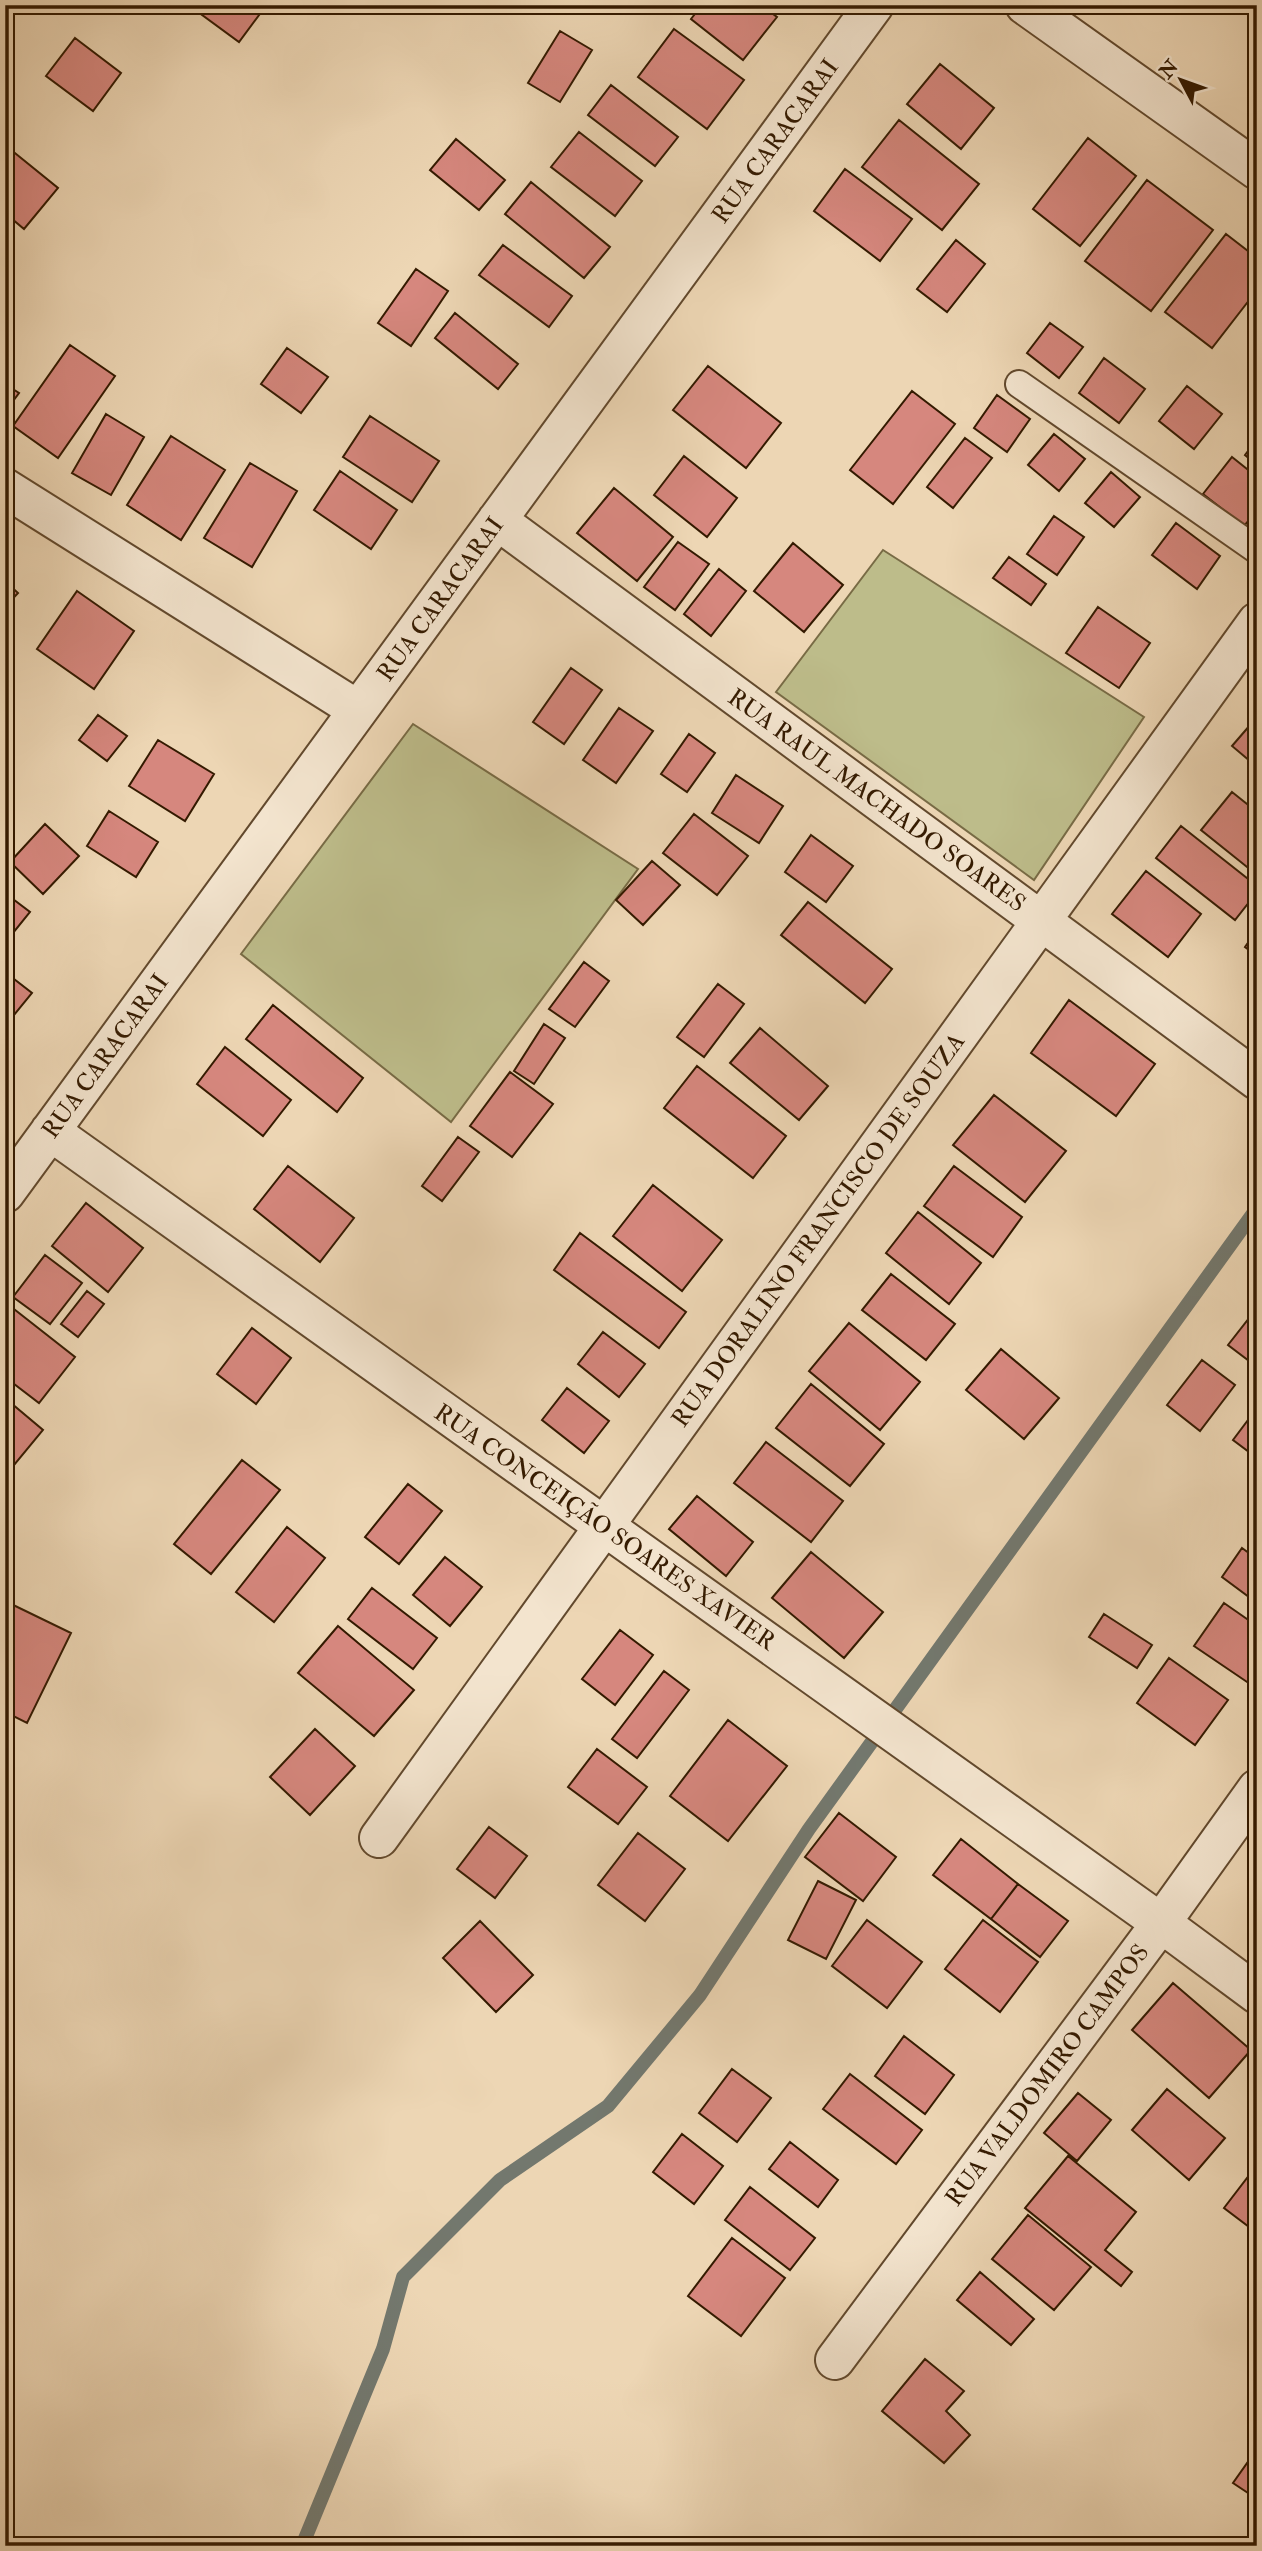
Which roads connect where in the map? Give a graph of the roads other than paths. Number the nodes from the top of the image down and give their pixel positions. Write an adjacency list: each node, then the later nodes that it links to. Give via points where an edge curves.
1 (874, 5): 6 (street, RUA CARACARAI)
2 (1025, 5): 3 (street)
3 (1257, 170)
4 (1019, 384): 7 (lane)
5 (5, 488): 9 (street)
6 (497, 520): 9 (street, RUA CARACARAI); 10 (street, RUA RAUL MACHADO SOARES)
7 (1257, 550)
8 (1257, 622): 10 (street, RUA DORALINO FRANCISCO DE SOUZA)
9 (358, 710): 12 (street, RUA CARACARAI)
10 (1041, 921): 11 (street, RUA RAUL MACHADO SOARES); 14 (street, RUA DORALINO FRANCISCO DE SOUZA)
11 (1257, 1080)
12 (50, 1131): 13 (street, RUA CARACARAI); 14 (street, RUA CONCEIÇÃO SOARES XAVIER)
13 (5, 1193)
14 (604, 1526): 16 (street, RUA DORALINO FRANCISCO DE SOUZA); 17 (street, RUA CONCEIÇÃO SOARES XAVIER)
15 (1257, 1789): 17 (street, RUA VALDOMIRO CAMPOS)
16 (379, 1838)
17 (1161, 1923): 18 (street, RUA CONCEIÇÃO SOARES XAVIER); 19 (street, RUA VALDOMIRO CAMPOS)
18 (1257, 1994)
19 (835, 2360)

